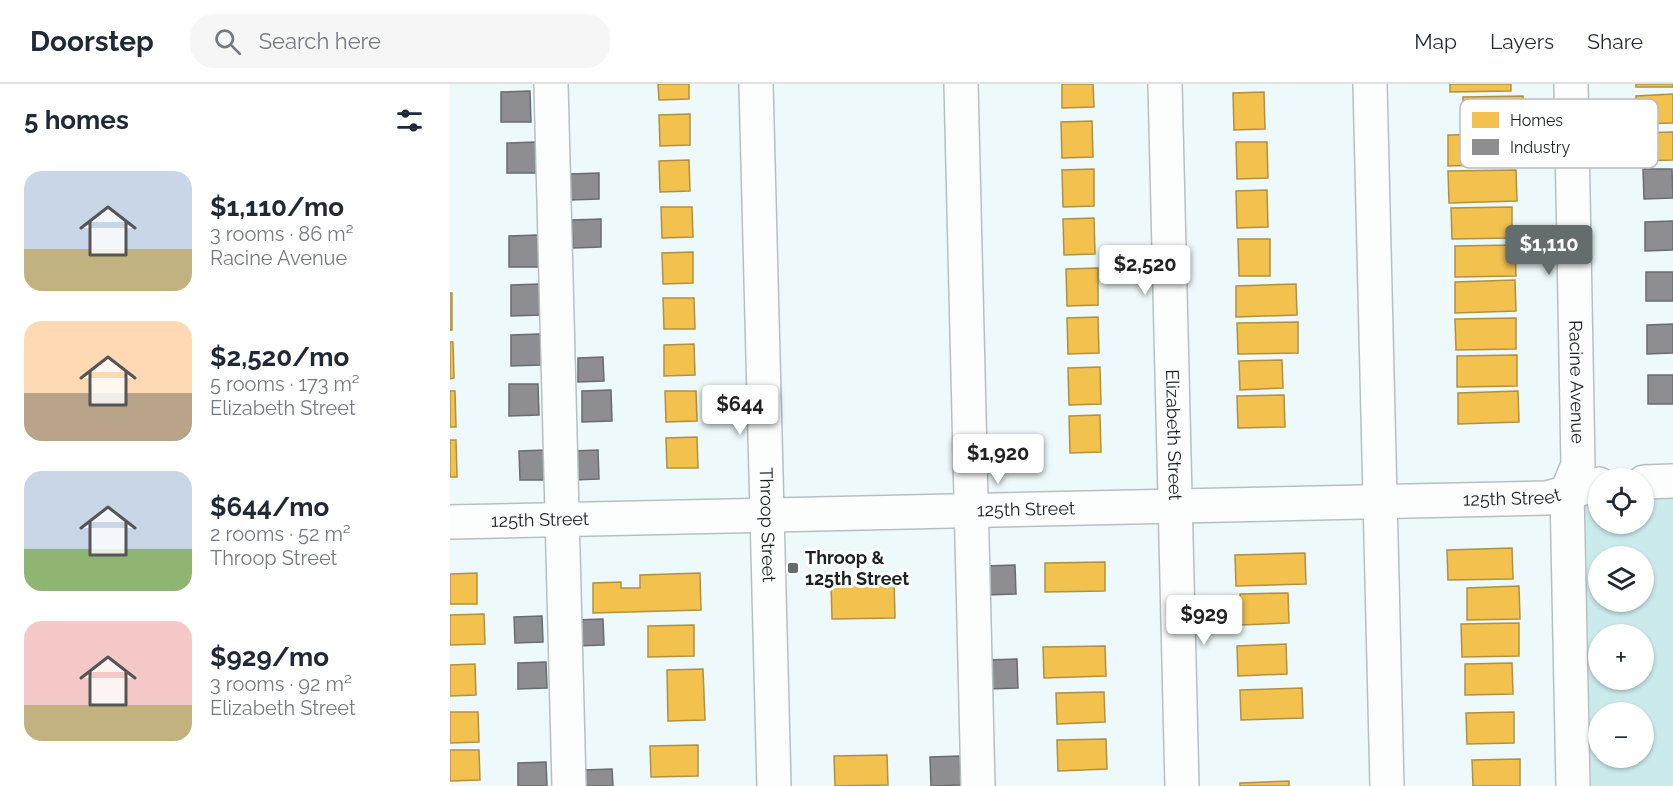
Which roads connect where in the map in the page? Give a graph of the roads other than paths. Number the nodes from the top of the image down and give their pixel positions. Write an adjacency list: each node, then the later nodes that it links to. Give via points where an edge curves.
1 (550, 84): 17 (street)
2 (756, 84): 16 (street, Throop Street)
3 (961, 84): 15 (street)
4 (1165, 84): 14 (street, Elizabeth Street)
5 (1370, 84): 13 (street)
6 (1571, 84): 7 (street, Racine Avenue)
7 (1571, 99)
8 (1573, 168): 12 (street, Racine Avenue, via 1578,468)
9 (1673, 481): 10 (street)
10 (1654, 482)
11 (1588, 486): 12 (street, 125th Street)
12 (1567, 491): 13 (street, 125th Street, via 1547,498); 24 (street, Racine Avenue)
13 (1380, 502): 14 (street, 125th Street); 23 (street)
14 (1175, 507): 15 (street, 125th Street); 22 (street, Elizabeth Street)
15 (971, 512): 16 (street, 125th Street); 21 (street)
16 (767, 516): 17 (street, 125th Street); 20 (street, Throop Street)
17 (562, 520): 18 (street, 125th Street); 19 (street)
18 (450, 522)
19 (569, 786)
20 (774, 786)
21 (978, 786)
22 (1182, 786)
23 (1387, 786)
24 (1573, 786)

